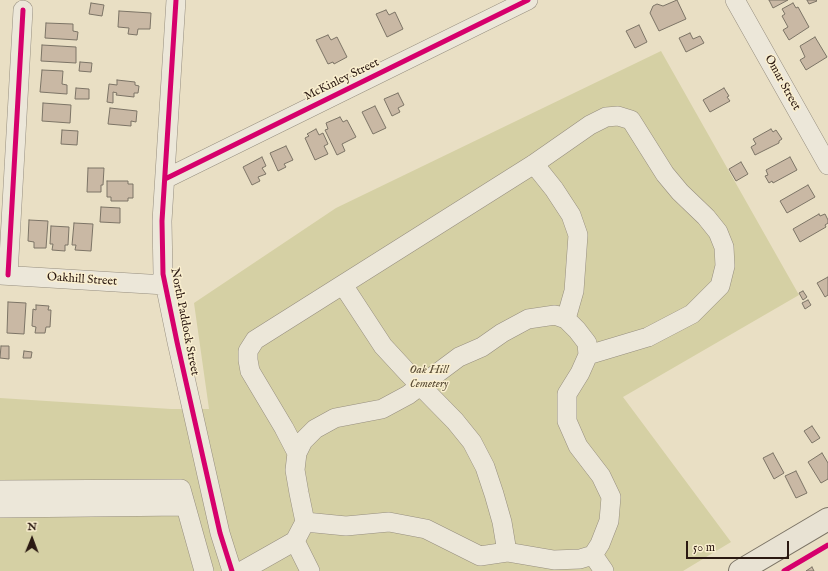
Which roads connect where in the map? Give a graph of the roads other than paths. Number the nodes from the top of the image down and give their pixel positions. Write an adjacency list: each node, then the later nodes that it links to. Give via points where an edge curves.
1 (176, 0): 7 (street, North Paddock Street)
2 (528, 0): 7 (street, McKinley Street)
3 (736, 0): 6 (street, Omar Street)
4 (23, 10): 8 (street)
5 (534, 164): 10 (street); 11 (street, via 571,215 578,235 574,291); 12 (street, via 590,125 606,117 618,116 631,120 665,174 706,216 718,232 724,247 725,266 720,286 692,314 648,337)
6 (828, 166)
7 (165, 179): 9 (street, North Paddock Street, via 162,242)
8 (4, 275): 9 (street, Oakhill Street)
9 (165, 285): 25 (street, North Paddock Street, via 220,533)
10 (343, 285): 13 (street, via 383,346); 14 (street, via 255,340 248,351 250,371)
11 (566, 319): 12 (street, via 587,343); 13 (street, via 555,315 528,320 482,347 459,357)
12 (588, 355): 22 (street, via 567,394 568,421 578,446 601,476 611,496 609,521)
13 (421, 386): 14 (street, via 382,409 335,418 315,429 303,440); 21 (street, via 472,442 485,467 502,522)
14 (297, 453): 19 (street, via 295,470)
15 (0, 490): 16 (street, via 181,489)
16 (186, 506): 17 (street); 24 (street)
17 (0, 508)
18 (828, 519): 29 (main road)
19 (305, 522): 20 (street); 23 (street, via 346,526 389,522 426,529)
20 (295, 541): 26 (street); 27 (street)
21 (507, 552): 22 (street, via 554,560 580,559); 23 (street)
22 (593, 555): 28 (street)
23 (477, 563)
24 (204, 571)
25 (232, 571)
26 (242, 571)
27 (310, 571)
28 (604, 571)
29 (740, 571)

